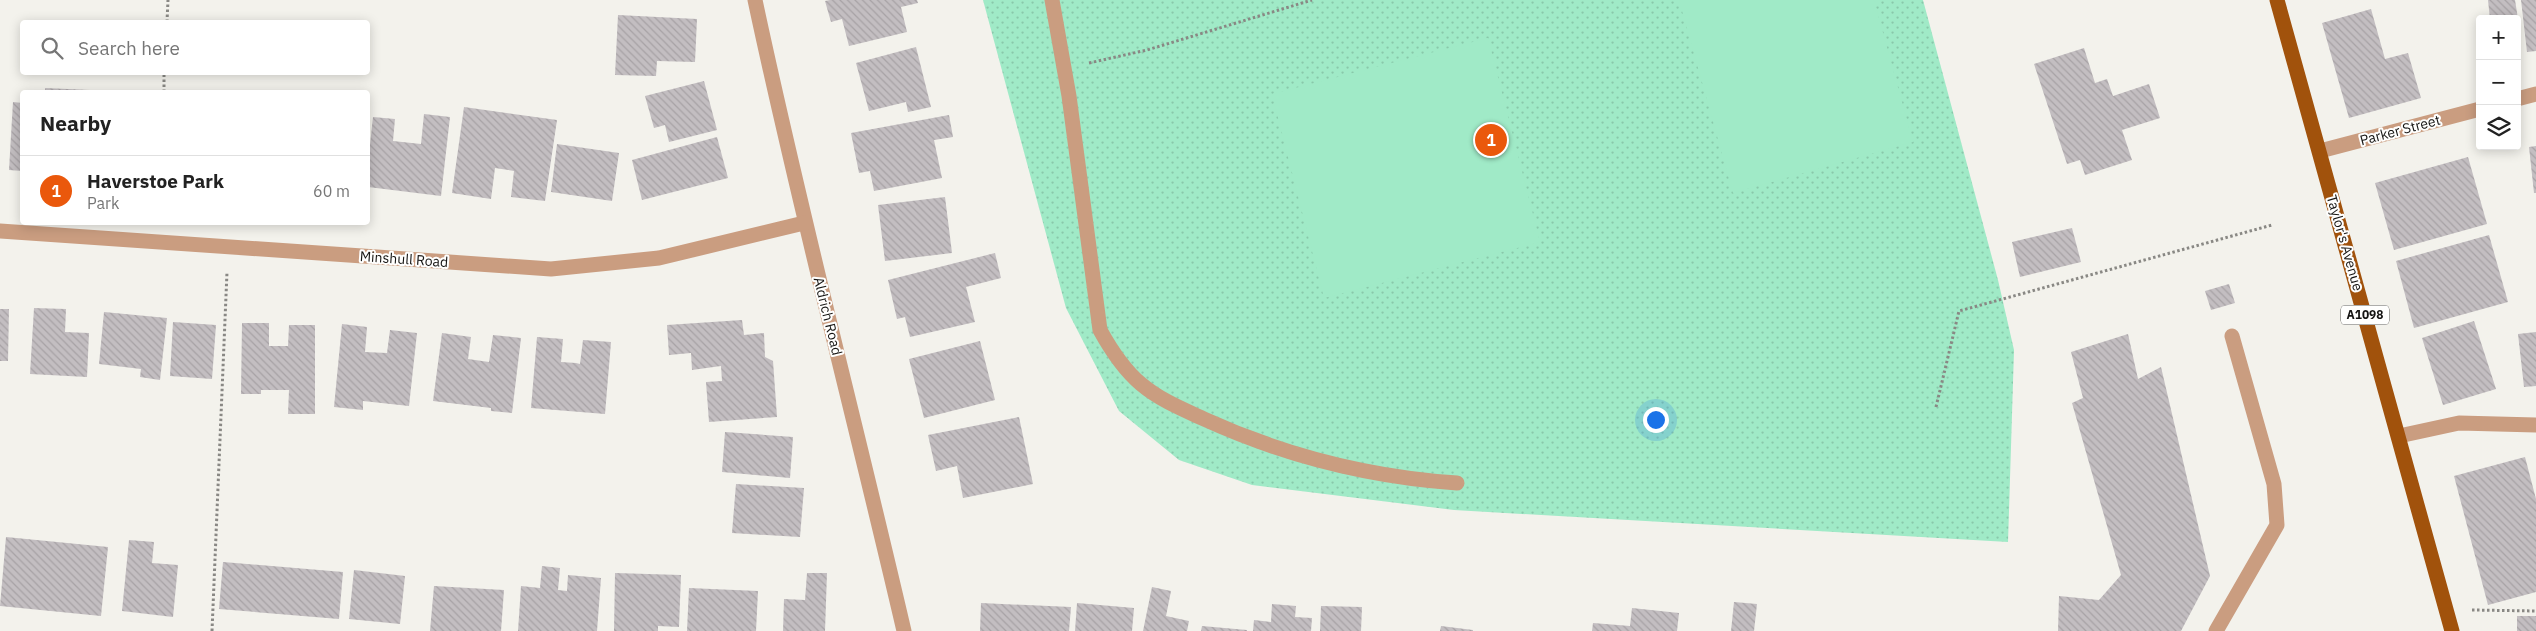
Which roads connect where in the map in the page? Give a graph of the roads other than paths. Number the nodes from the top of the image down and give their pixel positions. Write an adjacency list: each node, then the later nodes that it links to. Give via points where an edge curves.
1 (754, 0): 8 (street, Aldrich Road)
2 (1052, 0): 13 (street, via 1100,330 1116,359 1141,384 1169,403 1246,438 1324,462 1415,480)
3 (2277, 0): 7 (main road, Taylor's Avenue / A1098)
4 (2536, 94): 5 (street)
5 (2521, 98)
6 (2476, 110): 7 (street, Parker Street)
7 (2320, 151): 12 (main road, Taylor's Avenue / A1098)
8 (804, 224): 9 (street, Minshull Road, via 659,258 551,269); 14 (street, Aldrich Road, via 863,453)
9 (0, 231)
10 (2232, 336): 15 (street, via 2274,484 2276,525)
11 (2536, 425): 12 (street, via 2459,423)
12 (2399, 436): 16 (main road, Taylor's Avenue / A1098)
13 (1457, 483)
14 (904, 631)
15 (2216, 631)
16 (2452, 631)

